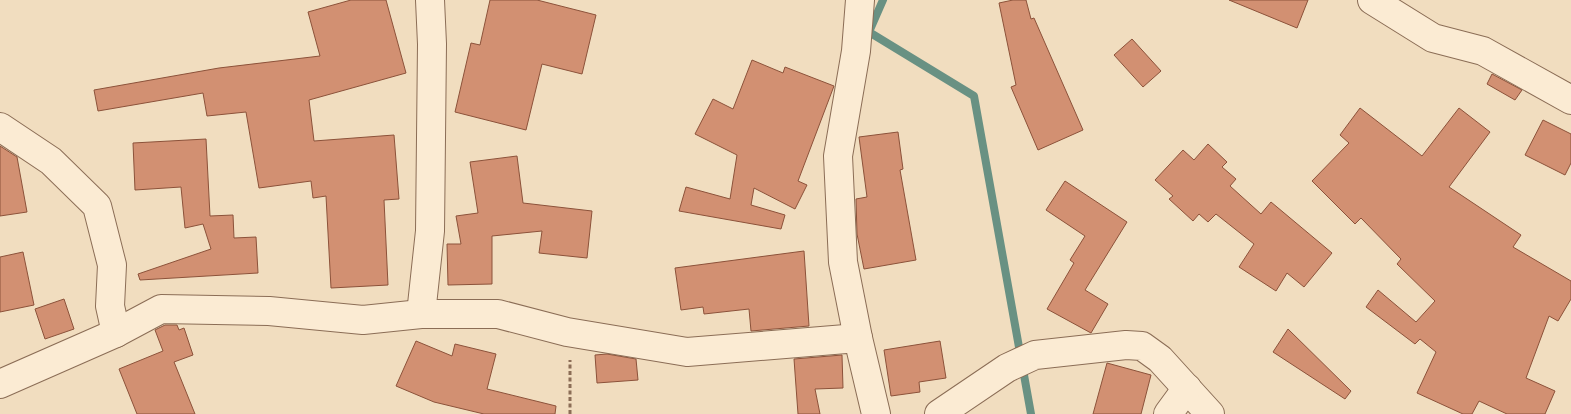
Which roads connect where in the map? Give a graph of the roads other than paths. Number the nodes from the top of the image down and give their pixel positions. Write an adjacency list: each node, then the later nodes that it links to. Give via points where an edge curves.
1 (430, 0): 6 (street, via 430,231)
2 (860, 0): 8 (street, via 856,51 838,156 843,262)
3 (1372, 0): 4 (street, via 1433,38 1484,51)
4 (1571, 100)
5 (0, 127): 7 (street, via 51,161 97,206 112,265 110,306)
6 (421, 314): 7 (street, via 363,320 269,310 160,309); 8 (street, via 498,314 567,332 687,352)
7 (116, 333): 9 (street)
8 (858, 338): 11 (street)
9 (0, 384)
10 (1187, 388): 12 (street, via 1160,358 1142,346 1097,348 1035,355 1007,368); 13 (street); 14 (street)
11 (876, 414)
12 (939, 414)
13 (1168, 414)
14 (1210, 414)

